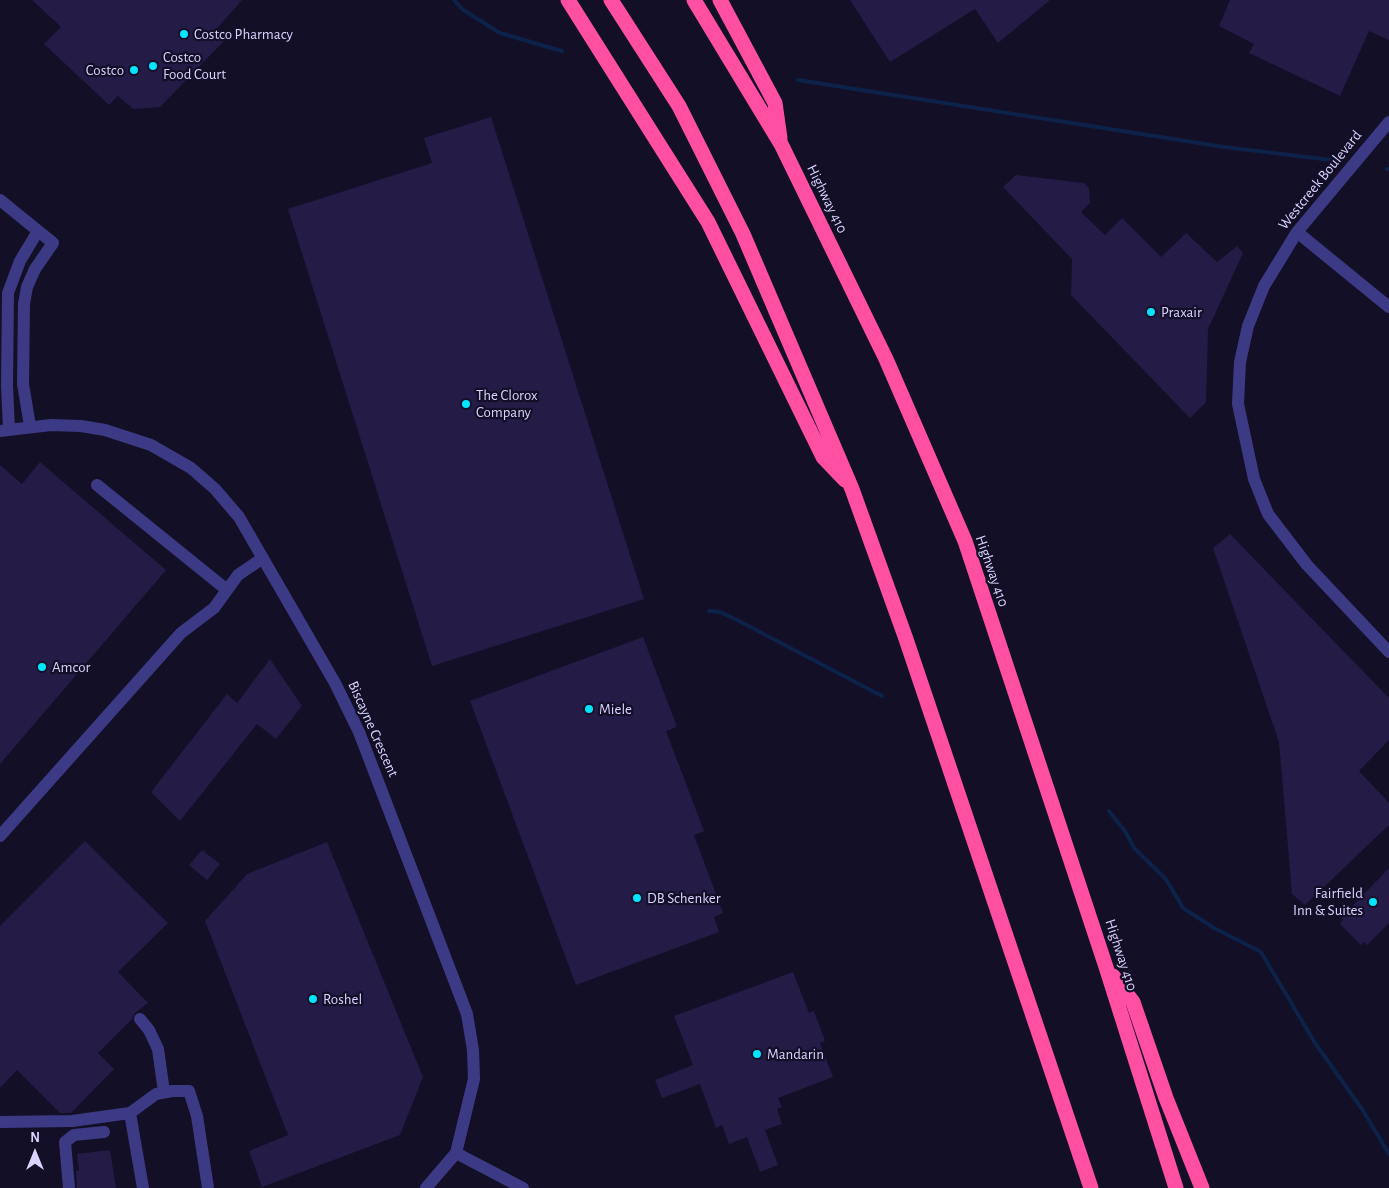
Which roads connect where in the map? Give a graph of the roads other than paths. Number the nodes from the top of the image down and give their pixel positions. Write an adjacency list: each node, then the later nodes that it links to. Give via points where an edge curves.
1 (568, 0): 14 (highway, via 708,222 823,457)
2 (611, 0): 14 (highway, via 679,106 743,234)
3 (694, 0): 6 (highway, Highway 410)
4 (720, 0): 6 (highway, via 775,103)
5 (1389, 122): 9 (street, Westcreek Boulevard)
6 (780, 144): 19 (highway, Highway 410, via 886,359 965,541)
7 (0, 200): 8 (street)
8 (38, 231): 11 (street, via 54,243 35,269 24,304 23,384); 12 (street, via 13,275 8,293)
9 (1297, 232): 10 (street); 17 (street, Westcreek Boulevard, via 1264,286 1248,326 1240,362 1243,435 1254,479 1268,514 1307,565)
10 (1389, 307)
11 (30, 426): 12 (street, Biscayne Crescent); 15 (street, Biscayne Crescent, via 81,426 151,445 191,468 215,488 238,517)
12 (5, 430)
13 (97, 485): 16 (street)
14 (852, 489): 31 (highway)
15 (263, 558): 16 (street, via 238,574); 25 (street, Biscayne Crescent, via 348,707 467,1014 474,1079)
16 (227, 590): 18 (street, via 214,608 181,633)
17 (1389, 652)
18 (0, 836)
19 (1106, 967): 32 (highway, Highway 410); 33 (highway, via 1133,1002)
20 (140, 1019): 21 (street, via 158,1049)
21 (164, 1092): 22 (street, via 156,1094); 28 (street, via 189,1091 198,1116)
22 (130, 1113): 23 (street, via 72,1121); 27 (street)
23 (0, 1122)
24 (104, 1132): 26 (street, via 74,1135 65,1142)
25 (456, 1153): 29 (street, Biscayne Crescent); 30 (street)
26 (69, 1188)
27 (143, 1188)
28 (208, 1188)
29 (426, 1188)
30 (523, 1188)
31 (1091, 1188)
32 (1176, 1188)
33 (1202, 1188)

